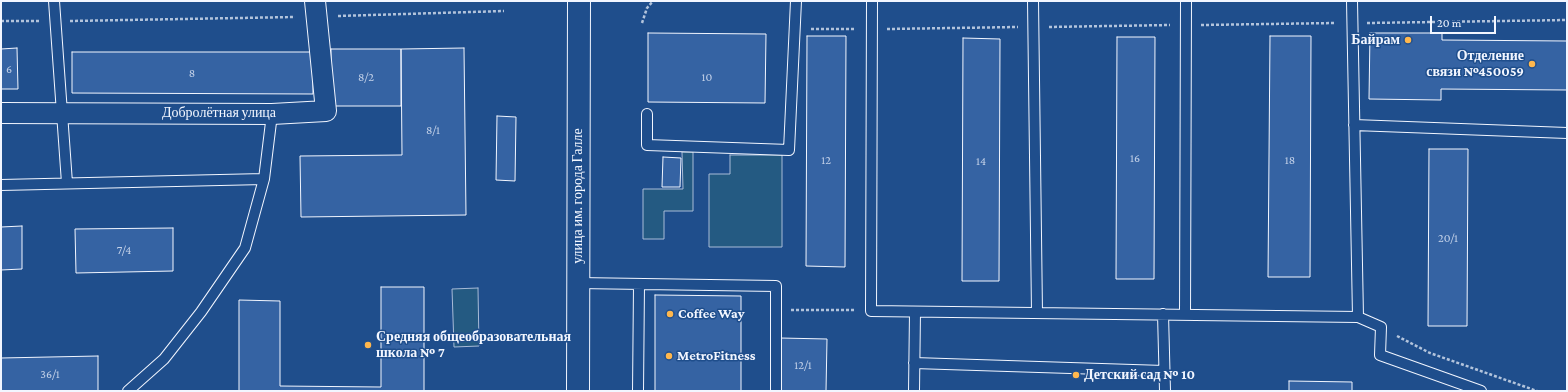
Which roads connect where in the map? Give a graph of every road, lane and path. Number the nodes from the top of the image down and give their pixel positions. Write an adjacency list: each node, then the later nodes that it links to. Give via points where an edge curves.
1 (54, 1): 12 (lane)
2 (579, 1): 23 (main road, улица им. города Галле)
3 (653, 1): 13 (path, via 647,8)
4 (796, 1): 17 (lane, via 790,150 647,145)
5 (872, 1): 26 (lane)
6 (1033, 1): 28 (lane)
7 (1186, 1): 30 (lane)
8 (1352, 1): 18 (lane)
9 (316, 9): 10 (path); 12 (path); 16 (street, Добролётная улица, via 326,111)
10 (504, 12)
11 (1, 21): 12 (path)
12 (54, 22): 15 (lane)
13 (642, 23)
14 (1, 112): 15 (street, Добролётная улица)
15 (62, 112): 16 (street, Добролётная улица); 21 (lane)
16 (272, 114): 20 (lane)
17 (648, 114)
18 (1354, 125): 19 (lane); 31 (lane)
19 (1567, 132)
20 (264, 179): 21 (lane); 35 (lane, via 245,248 201,312 164,359)
21 (67, 183): 22 (lane)
22 (1, 185)
23 (578, 283): 24 (lane); 36 (main road, улица им. города Галле)
24 (639, 285): 25 (lane, via 776,286); 37 (lane)
25 (777, 310): 26 (path); 38 (lane)
26 (871, 311): 27 (lane)
27 (915, 312): 28 (lane); 33 (lane)
28 (1037, 312): 29 (lane)
29 (1163, 314): 30 (lane); 34 (lane)
30 (1185, 314): 31 (lane)
31 (1358, 317): 32 (lane)
32 (1381, 327): 41 (lane, via 1380,355); 42 (path, via 1430,353)
33 (914, 363): 34 (lane); 39 (lane)
34 (1164, 372): 40 (lane)
35 (128, 391)
36 (578, 391)
37 (638, 391)
38 (776, 391)
39 (914, 391)
40 (1164, 391)
41 (1481, 391)
42 (1537, 391)

